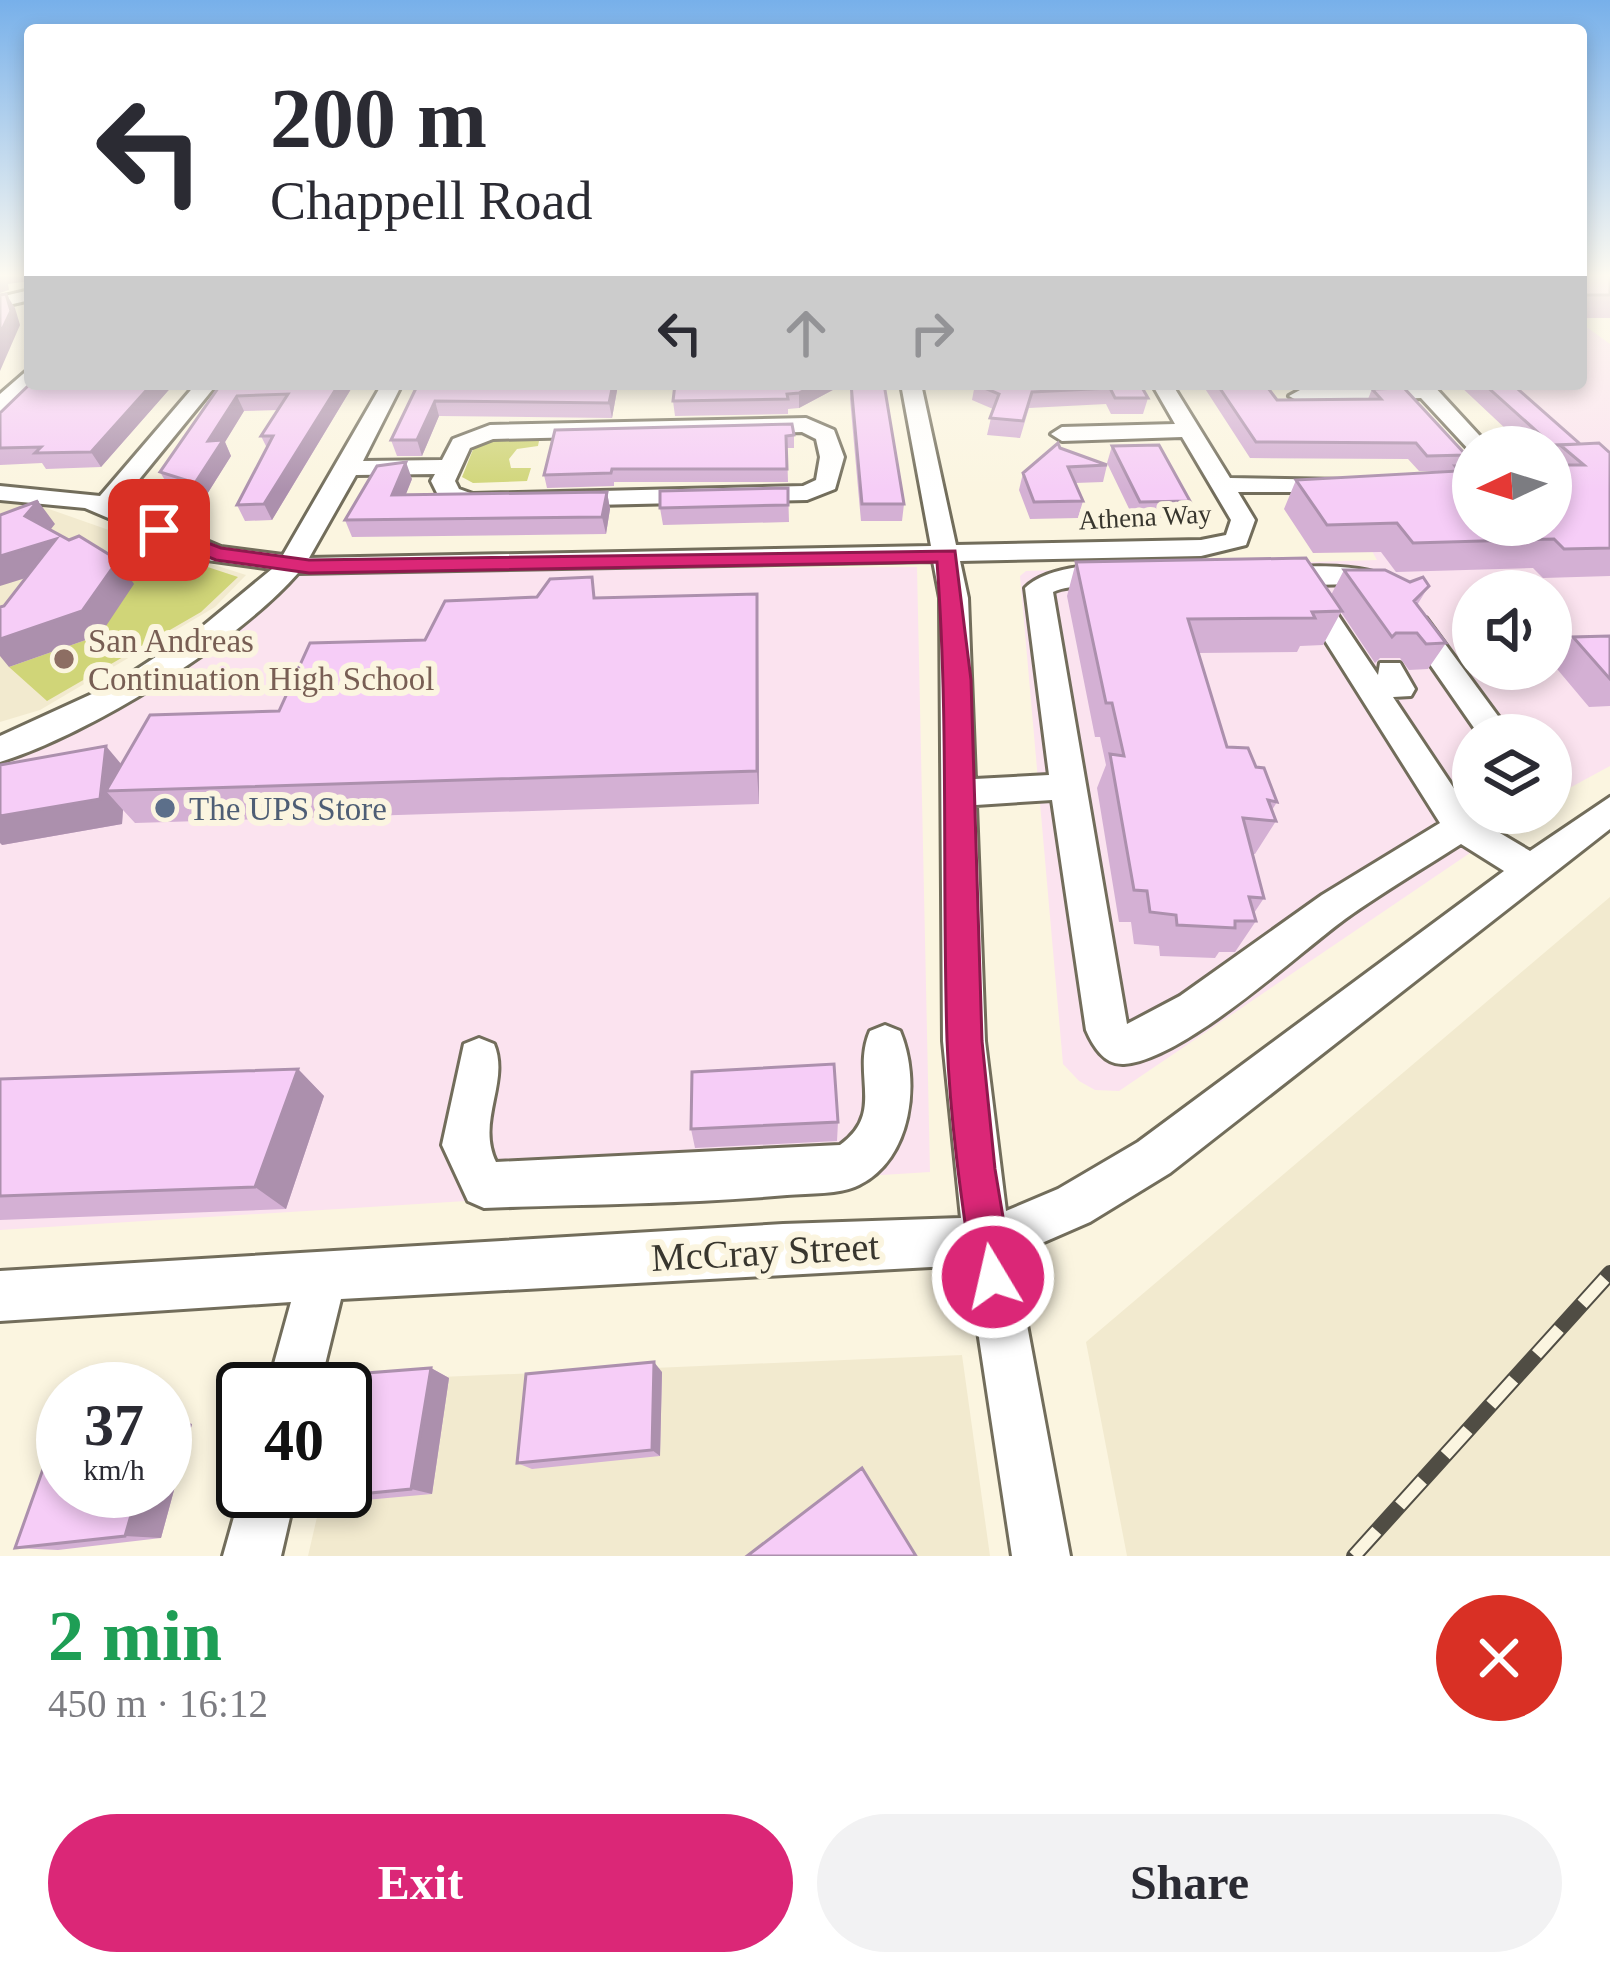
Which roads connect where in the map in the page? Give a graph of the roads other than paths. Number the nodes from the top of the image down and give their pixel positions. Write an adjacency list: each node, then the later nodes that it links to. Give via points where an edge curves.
1 (24, 380): 9 (street)
2 (202, 390): 18 (street)
3 (389, 390): 14 (street)
4 (912, 390): 20 (street)
5 (1166, 390): 11 (street, Athena Way)
6 (1382, 390): 8 (street)
7 (1426, 390): 10 (street)
8 (1300, 396)
9 (0, 406)
10 (1459, 426)
11 (1189, 430): 12 (street); 15 (street, Athena Way)
12 (1062, 434)
13 (446, 467): 13 (street, via 446,490 471,501 767,495 823,488 832,457 826,435 806,425 530,430 472,438); 14 (street)
14 (345, 468): 21 (street)
15 (1224, 484): 16 (street); 19 (street, Athena Way, via 1243,520 1237,540)
16 (1360, 484)
17 (0, 493): 18 (street, Athena Way)
18 (105, 506): 21 (street, Athena Way, via 216,554)
19 (1175, 548): 20 (street, Athena Way); 30 (street, via 1196,577 1060,578 1040,588)
20 (948, 556): 21 (street, Athena Way); 31 (street)
21 (290, 565): 29 (street, via 186,653 98,706)
22 (1253, 577): 23 (street)
23 (1298, 577): 24 (street); 33 (street)
24 (1367, 579): 25 (street); 26 (street)
25 (1396, 595)
26 (1342, 596)
27 (1416, 624): 28 (street)
28 (1481, 714)
29 (0, 750)
30 (1067, 786): 31 (street); 34 (street, via 1106,1030 1120,1045 1133,1046 1180,1017)
31 (961, 793): 39 (street, via 964,1041)
32 (1610, 811): 36 (street, McCray Street)
33 (1452, 813)
34 (1452, 833)
35 (1473, 834): 36 (street)
36 (1532, 870): 39 (street, McCray Street, via 1102,1193)
37 (885, 1045): 38 (street, via 887,1113 876,1146 848,1167 508,1185 484,1185 464,1145)
38 (479, 1058)
39 (987, 1241): 40 (street, McCray Street); 45 (street)
40 (323, 1276): 41 (street, McCray Street); 42 (street)
41 (0, 1296)
42 (300, 1362)
43 (261, 1518): 44 (street)
44 (252, 1556)
45 (1041, 1556)

